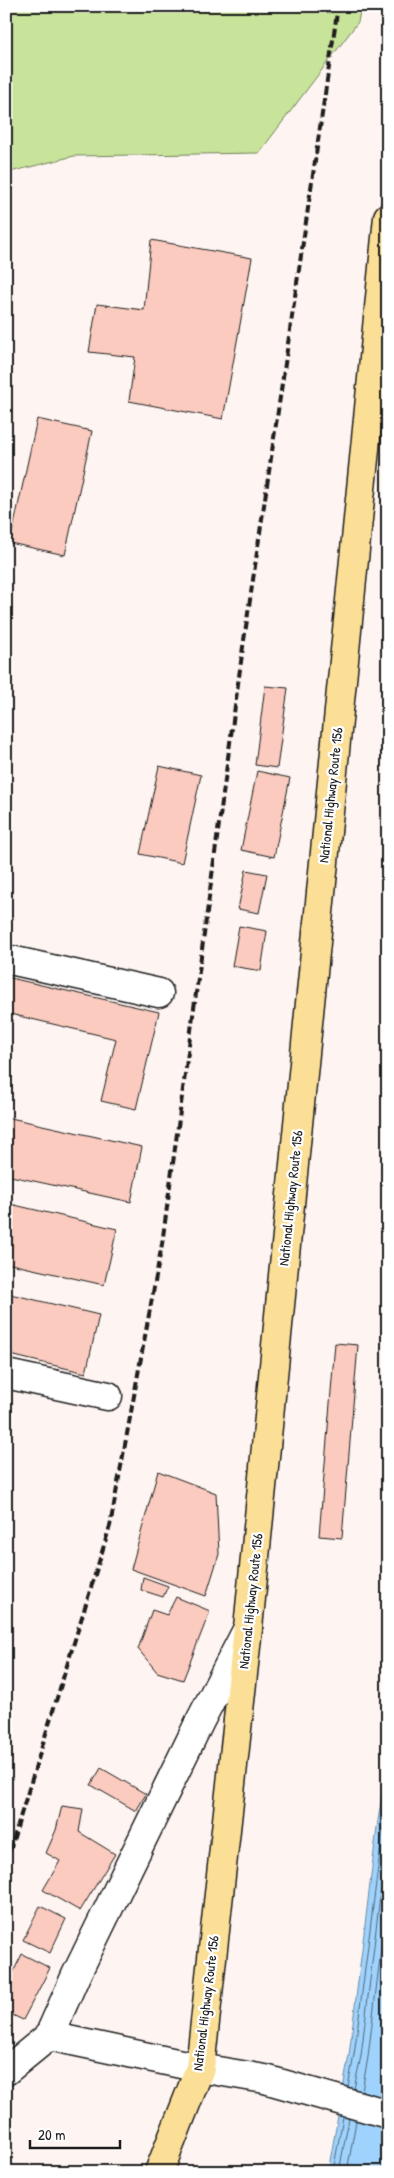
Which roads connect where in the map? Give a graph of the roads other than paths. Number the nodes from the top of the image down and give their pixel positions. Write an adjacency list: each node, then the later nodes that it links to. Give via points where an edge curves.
1 (388, 217): 6 (highway, National Highway Route 156)
2 (6, 959): 3 (street)
3 (159, 993)
4 (6, 1374): 5 (street)
5 (108, 1396)
6 (248, 1628): 7 (street); 8 (highway, National Highway Route 156)
7 (49, 2036): 8 (street); 9 (street)
8 (200, 2068): 10 (street, via 265,2079); 11 (highway, National Highway Route 156)
9 (6, 2071)
10 (388, 2114)
11 (159, 2172)

